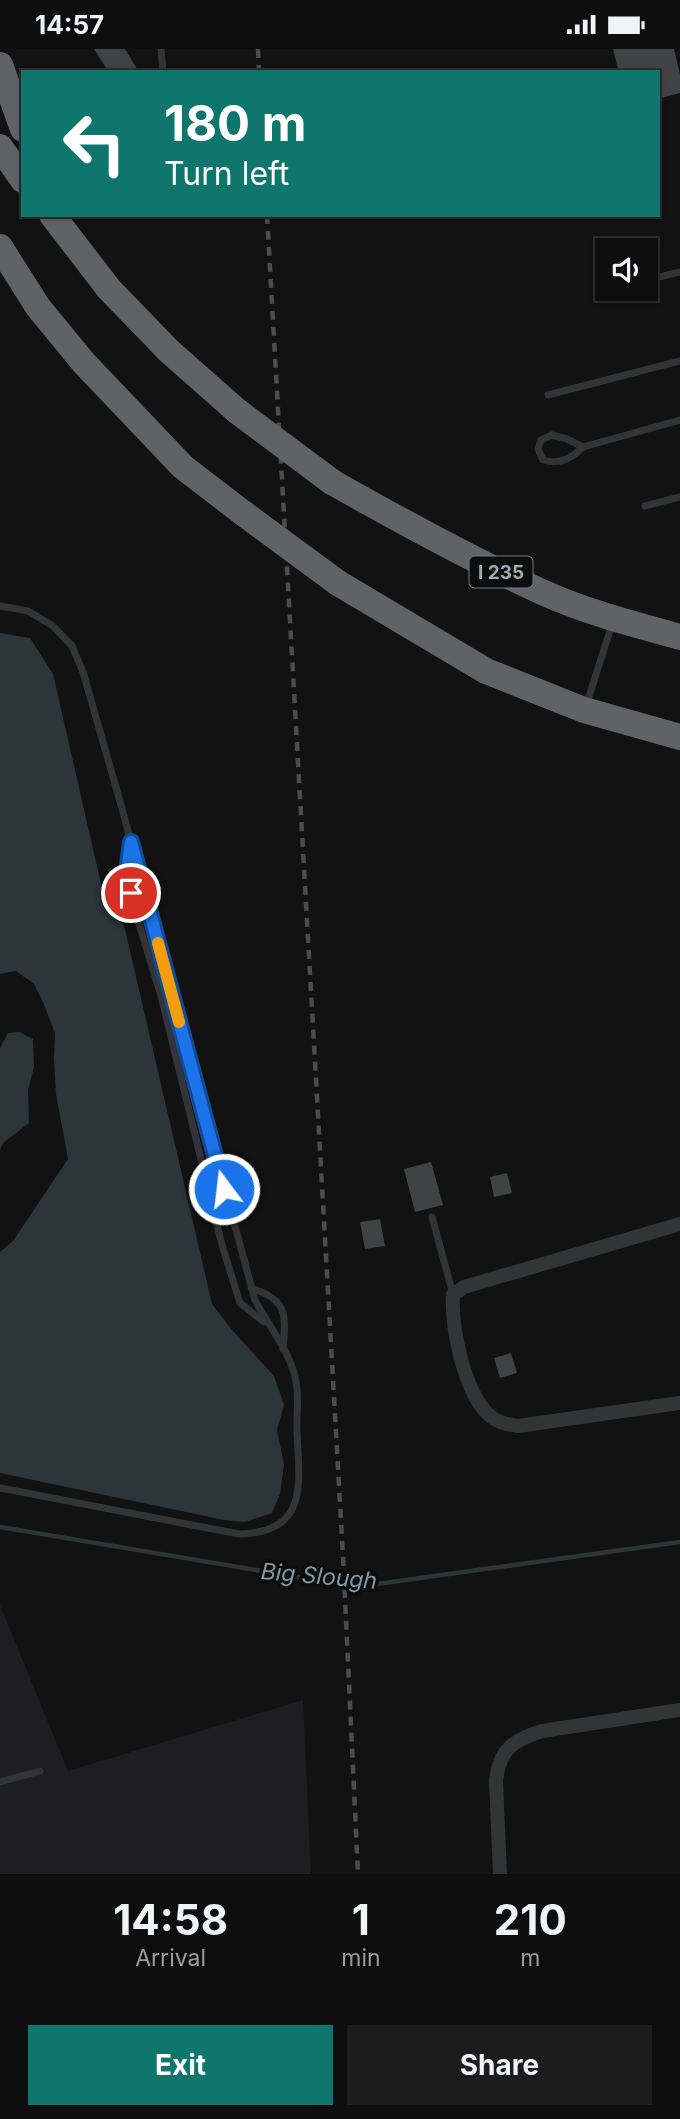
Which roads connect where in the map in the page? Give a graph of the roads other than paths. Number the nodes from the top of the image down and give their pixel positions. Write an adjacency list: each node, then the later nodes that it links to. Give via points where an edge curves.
1 (161, 49): 3 (lane)
2 (0, 65): 4 (highway)
3 (163, 70)
4 (21, 123)
5 (0, 146): 6 (highway)
6 (21, 177)
7 (66, 227): 18 (highway, I 235, bridge, via 118,298 169,351 237,411 332,482 544,593)
8 (0, 247): 20 (highway, bridge, via 38,307 84,363 184,467 338,583 486,671)
9 (680, 272): 10 (lane)
10 (659, 277)
11 (680, 361): 12 (lane)
12 (548, 395)
13 (680, 420): 14 (lane)
14 (583, 447): 14 (lane, via 552,435 541,440 538,449 542,460 554,464 573,457)
15 (680, 497): 16 (lane)
16 (645, 506)
17 (0, 606): 22 (lane, via 28,611 72,646)
18 (614, 619): 19 (highway, I 235); 20 (lane)
19 (680, 636)
20 (584, 710): 21 (highway)
21 (680, 737)
22 (131, 842): 25 (lane); 27 (lane, via 127,872 136,913 222,1245 240,1303)
23 (432, 1217): 26 (lane)
24 (680, 1224): 26 (street, via 464,1287)
25 (251, 1288): 27 (lane); 28 (lane, via 280,1303)
26 (453, 1295): 29 (street, via 456,1336 466,1372 486,1413 499,1422 518,1426)
27 (267, 1323): 28 (lane)
28 (283, 1350): 30 (lane, via 296,1378 300,1488 292,1511 272,1528 259,1534 239,1534)
29 (680, 1403)
30 (0, 1488)
31 (680, 1710): 34 (street, via 542,1731 512,1744 498,1766)
32 (40, 1771): 33 (lane)
33 (0, 1782)
34 (500, 1874)

